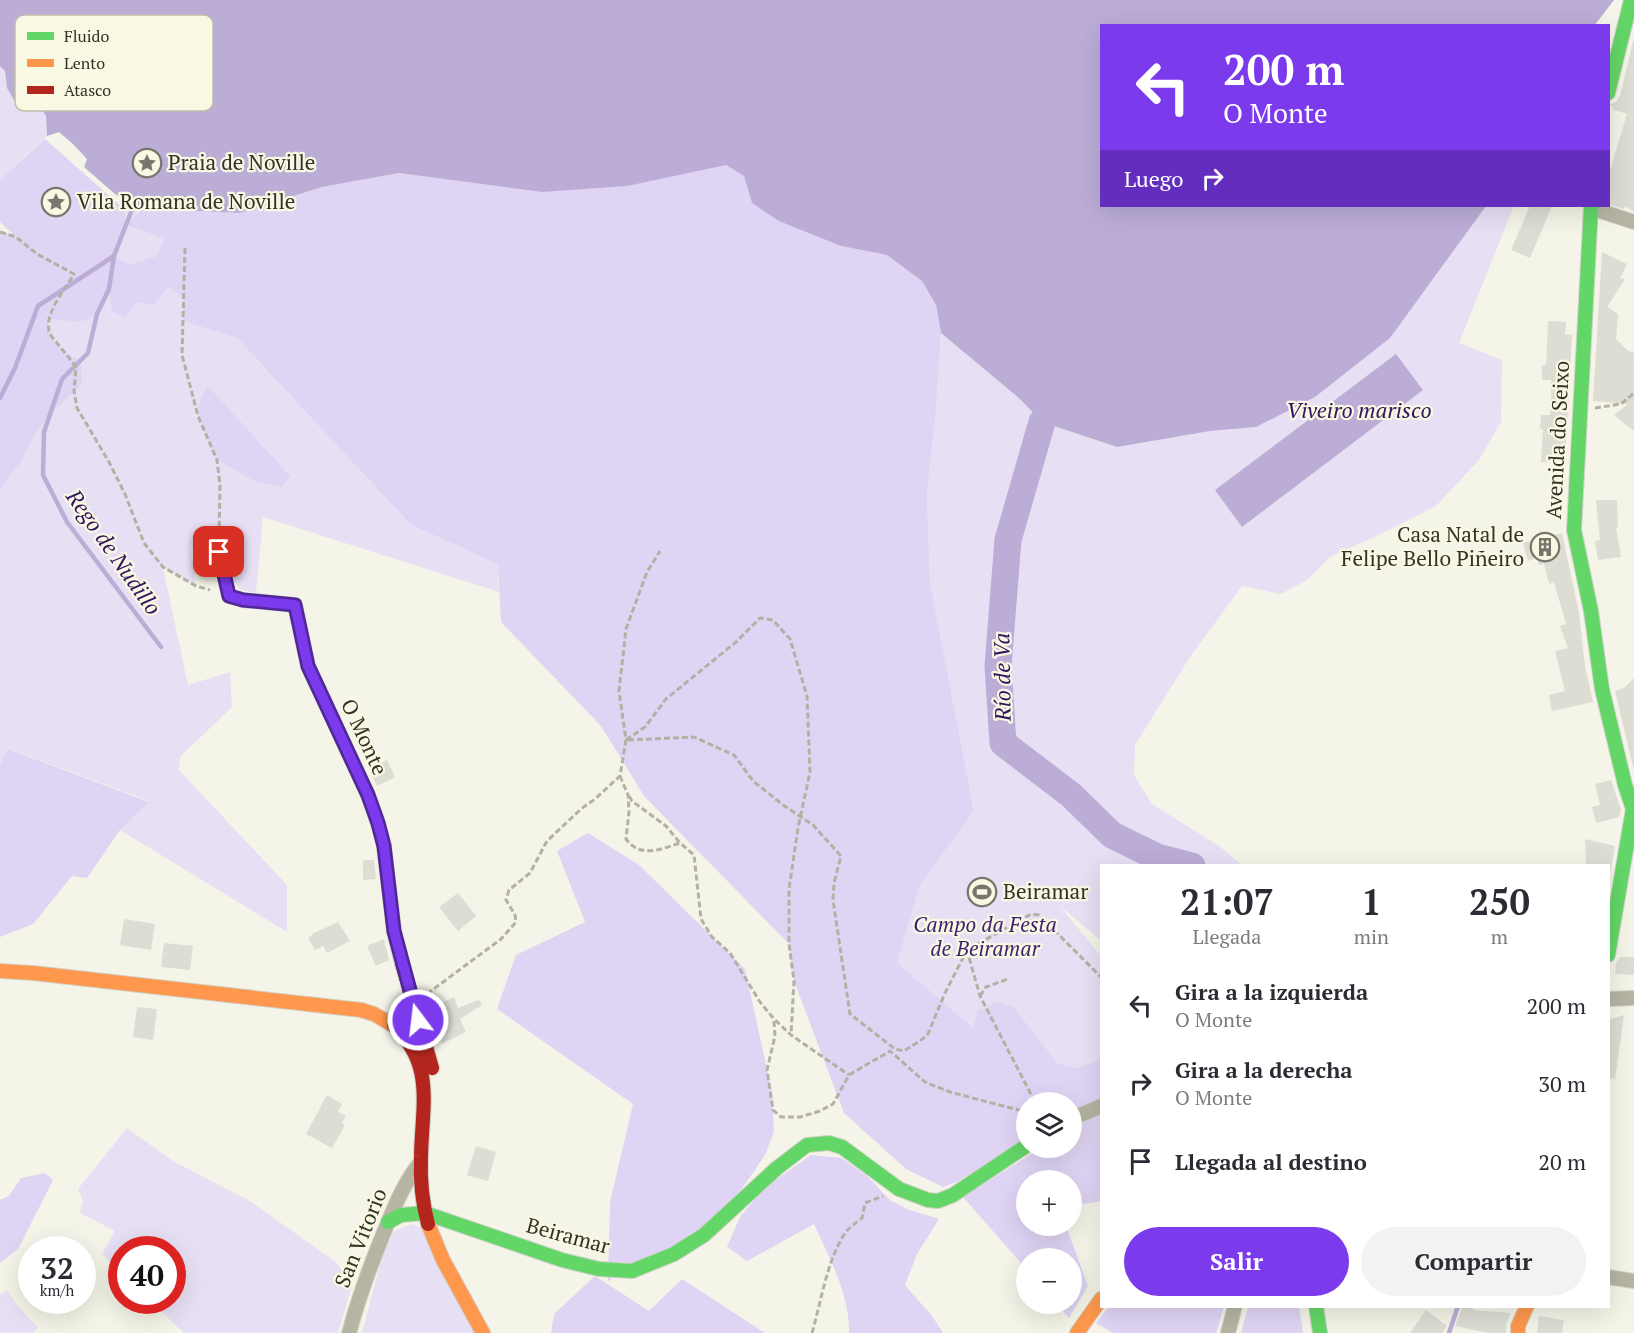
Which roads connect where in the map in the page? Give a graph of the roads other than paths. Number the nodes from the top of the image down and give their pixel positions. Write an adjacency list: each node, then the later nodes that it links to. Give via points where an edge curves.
1 (1631, 0): 2 (street)
2 (1610, 85)
3 (1591, 207): 4 (street); 6 (street, Avenida do Seixo, via 1574,530 1592,611 1602,689)
4 (1634, 222)
5 (219, 552): 11 (street, O Monte, via 229,596 295,605 308,666 378,823 394,931)
6 (1629, 783): 7 (street, Avenida do Seixo, via 1634,809)
7 (1610, 945)
8 (0, 971): 12 (street, via 361,1010)
9 (1610, 999): 10 (street)
10 (1634, 999)
11 (413, 1003): 12 (street); 13 (street, via 432,1063)
12 (390, 1021): 13 (street, via 411,1043)
13 (424, 1081): 17 (street)
14 (1100, 1106): 15 (street)
15 (1082, 1114)
16 (1016, 1153): 18 (street, Beiramar, via 938,1201 899,1189 842,1147 829,1143 807,1145 704,1235 674,1254 632,1270 599,1269 572,1262)
17 (420, 1163): 18 (street); 19 (street, San Vitorio)
18 (425, 1213): 19 (street, via 401,1215); 27 (street, via 436,1248)
19 (388, 1222): 26 (street, San Vitorio)
20 (1610, 1277): 21 (street)
21 (1634, 1281)
22 (1100, 1300): 28 (street)
23 (1234, 1308): 29 (street)
24 (1316, 1308): 30 (street)
25 (1523, 1308): 31 (street)
26 (349, 1333)
27 (483, 1333)
28 (1077, 1333)
29 (1228, 1333)
30 (1320, 1333)
31 (1518, 1333)

